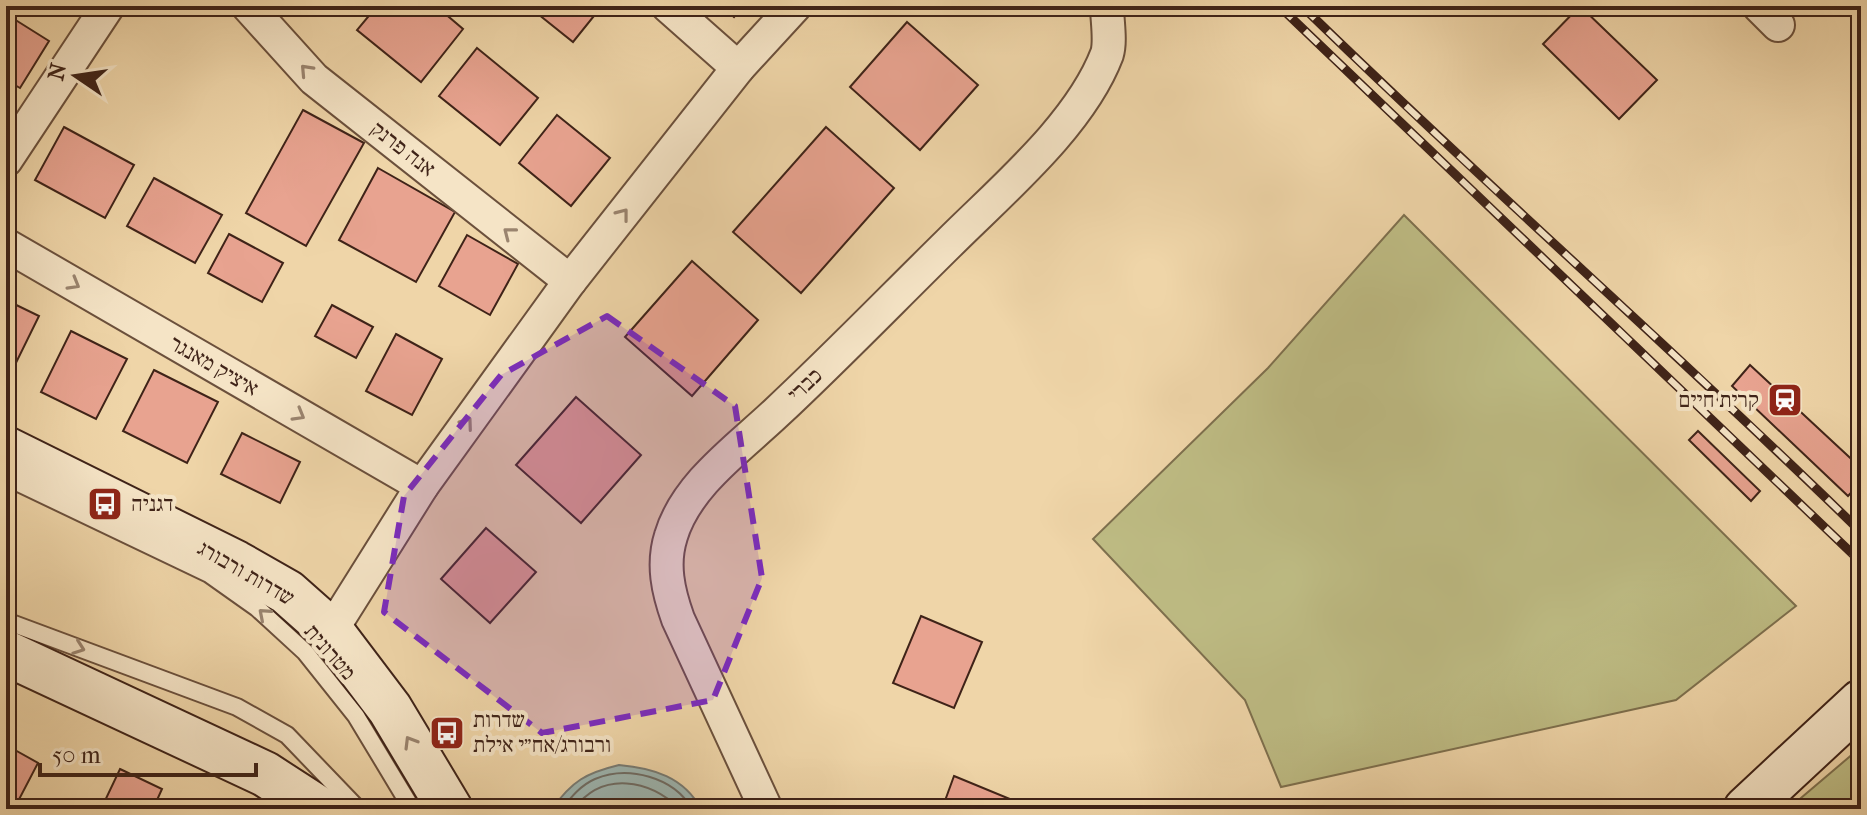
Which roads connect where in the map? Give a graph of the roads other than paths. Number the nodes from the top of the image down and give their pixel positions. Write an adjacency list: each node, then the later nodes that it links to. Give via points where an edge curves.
1 (248, 6): 9 (street, אנה פרנק, one-way to 1, via 314,79)
2 (668, 6): 6 (street)
3 (795, 6): 6 (street)
4 (1107, 6): 20 (street, כברי, via 1108,51 1081,105 1022,170 695,492 671,534 668,590 678,619)
5 (96, 10): 7 (street)
6 (738, 68): 9 (street, one-way to 6)
7 (6, 160)
8 (6, 245): 12 (street, איציק מאנגר, one-way to 12)
9 (570, 281): 12 (street, one-way to 9)
10 (6, 449): 13 (main road, שדרות ורבורג, via 236,563 287,592)
11 (6, 477): 18 (lane, מטרונית, one-way to 11, via 356,716 305,652 257,608 209,574)
12 (422, 486): 13 (street)
13 (331, 631): 19 (main road, שדרות ורבורג, one-way to 13, via 390,709)
14 (8, 648): 16 (main road, via 265,774); 17 (lane, one-way to 17, via 237,707 287,735)
15 (1861, 702): 21 (main road)
16 (319, 809)
17 (358, 809)
18 (412, 809)
19 (450, 809)
20 (766, 809)
21 (1746, 809)

